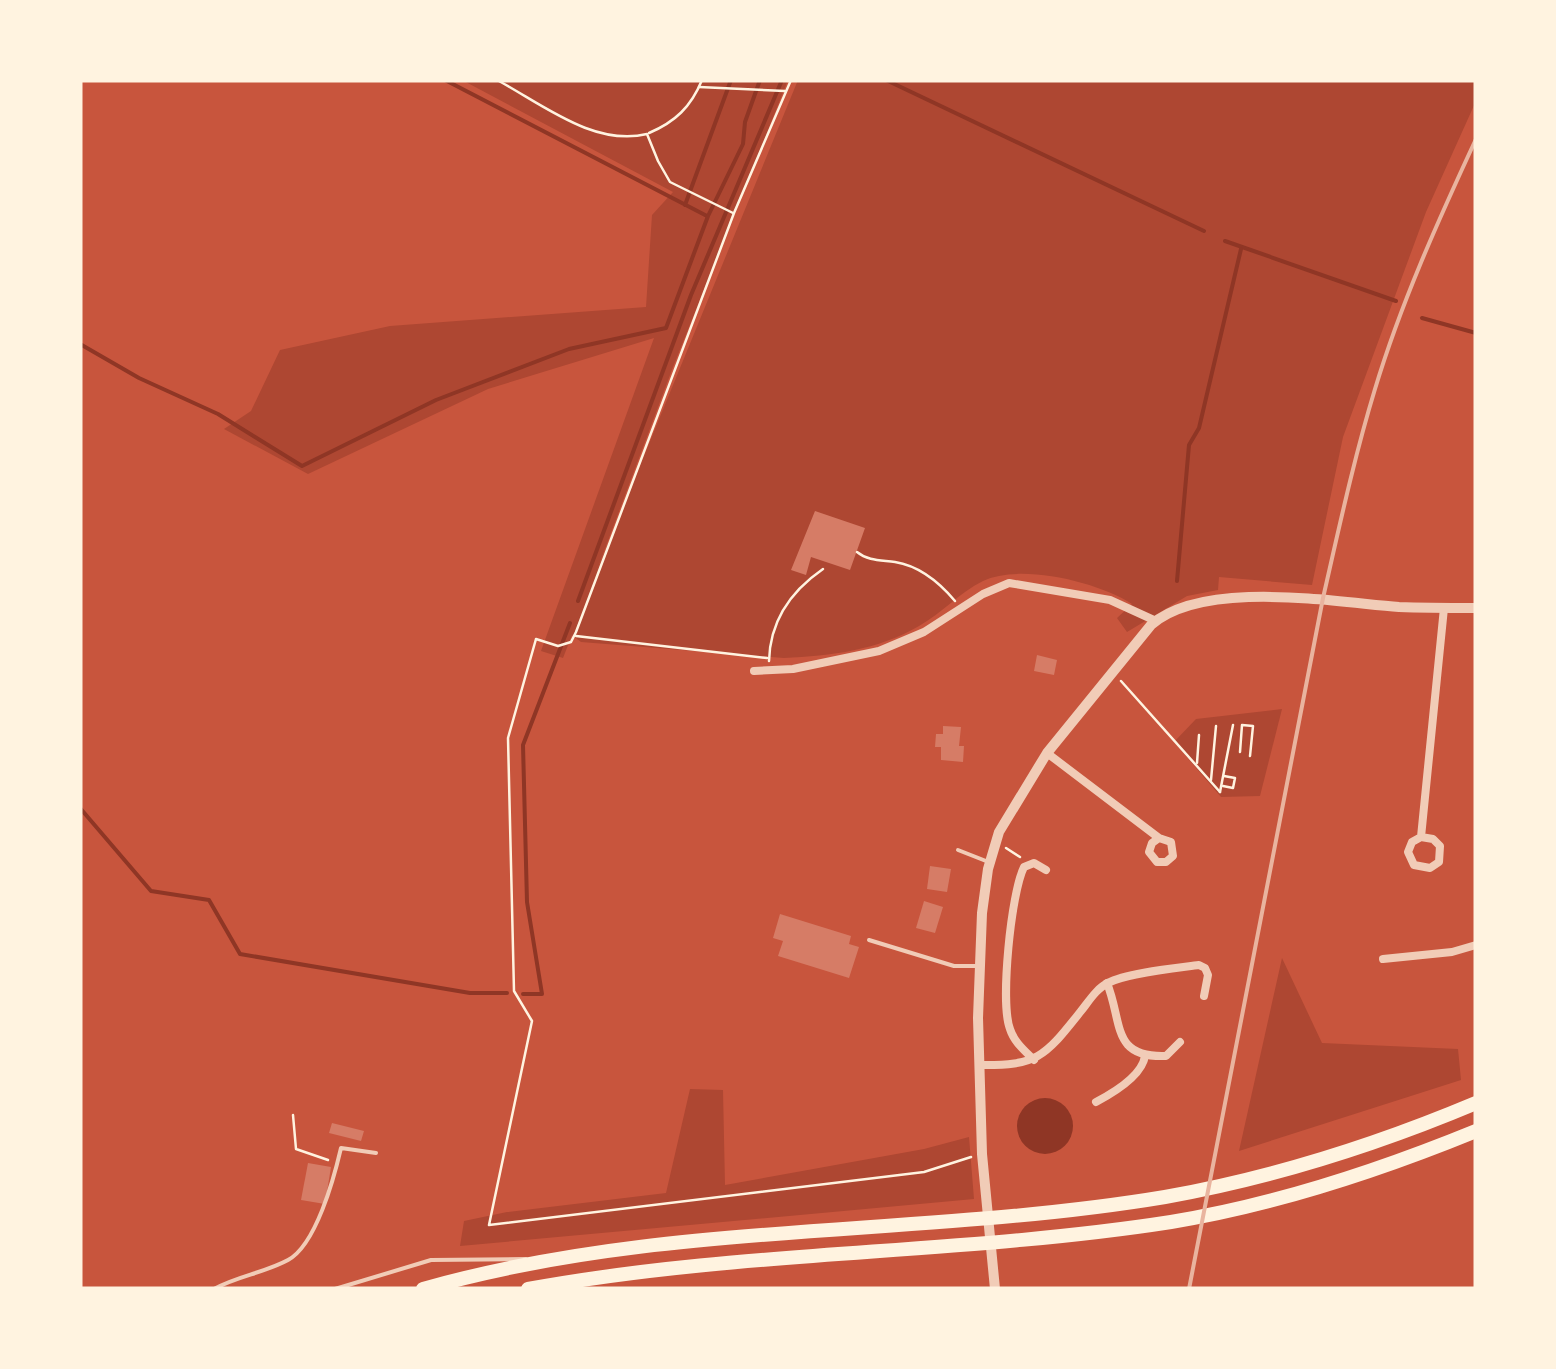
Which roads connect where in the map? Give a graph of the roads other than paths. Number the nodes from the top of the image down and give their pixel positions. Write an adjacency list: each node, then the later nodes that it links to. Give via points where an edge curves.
1 (1444, 608): 2 (street); 3 (street, via 1240,598 1194,605); 6 (street)
2 (1476, 608)
3 (1156, 621): 4 (street, via 1110,600 1008,583 879,651); 5 (street)
4 (754, 671)
5 (1047, 753): 7 (street); 9 (street)
6 (1421, 837): 6 (street, via 1412,842 1409,858 1416,867 1430,868 1441,856 1440,846)
7 (1159, 838)
8 (958, 850): 9 (lane)
9 (990, 862): 14 (street)
10 (1046, 870): 19 (street, via 1024,867 1012,907 1009,1028)
11 (869, 940): 14 (lane, via 954,966)
12 (1476, 944): 13 (street)
13 (1383, 959)
14 (980, 966): 20 (street)
15 (1107, 983): 16 (street, via 1199,966 1208,975); 18 (street, via 1123,1041); 19 (street)
16 (1204, 996)
17 (1180, 1042): 18 (street, via 1166,1056)
18 (1145, 1056): 21 (street, via 1144,1064)
19 (1034, 1060): 20 (street)
20 (979, 1065): 30 (street)
21 (1096, 1102)
22 (1476, 1104): 25 (highway, via 1332,1157 1165,1197)
23 (1476, 1131): 29 (highway, via 1248,1206 1172,1222 713,1264)
24 (376, 1153): 26 (lane, via 341,1148 326,1206 304,1244 291,1258)
25 (558, 1259): 27 (lane, via 431,1260); 28 (highway)
26 (214, 1289)
27 (336, 1289)
28 (423, 1289)
29 (528, 1289)
30 (995, 1289)

